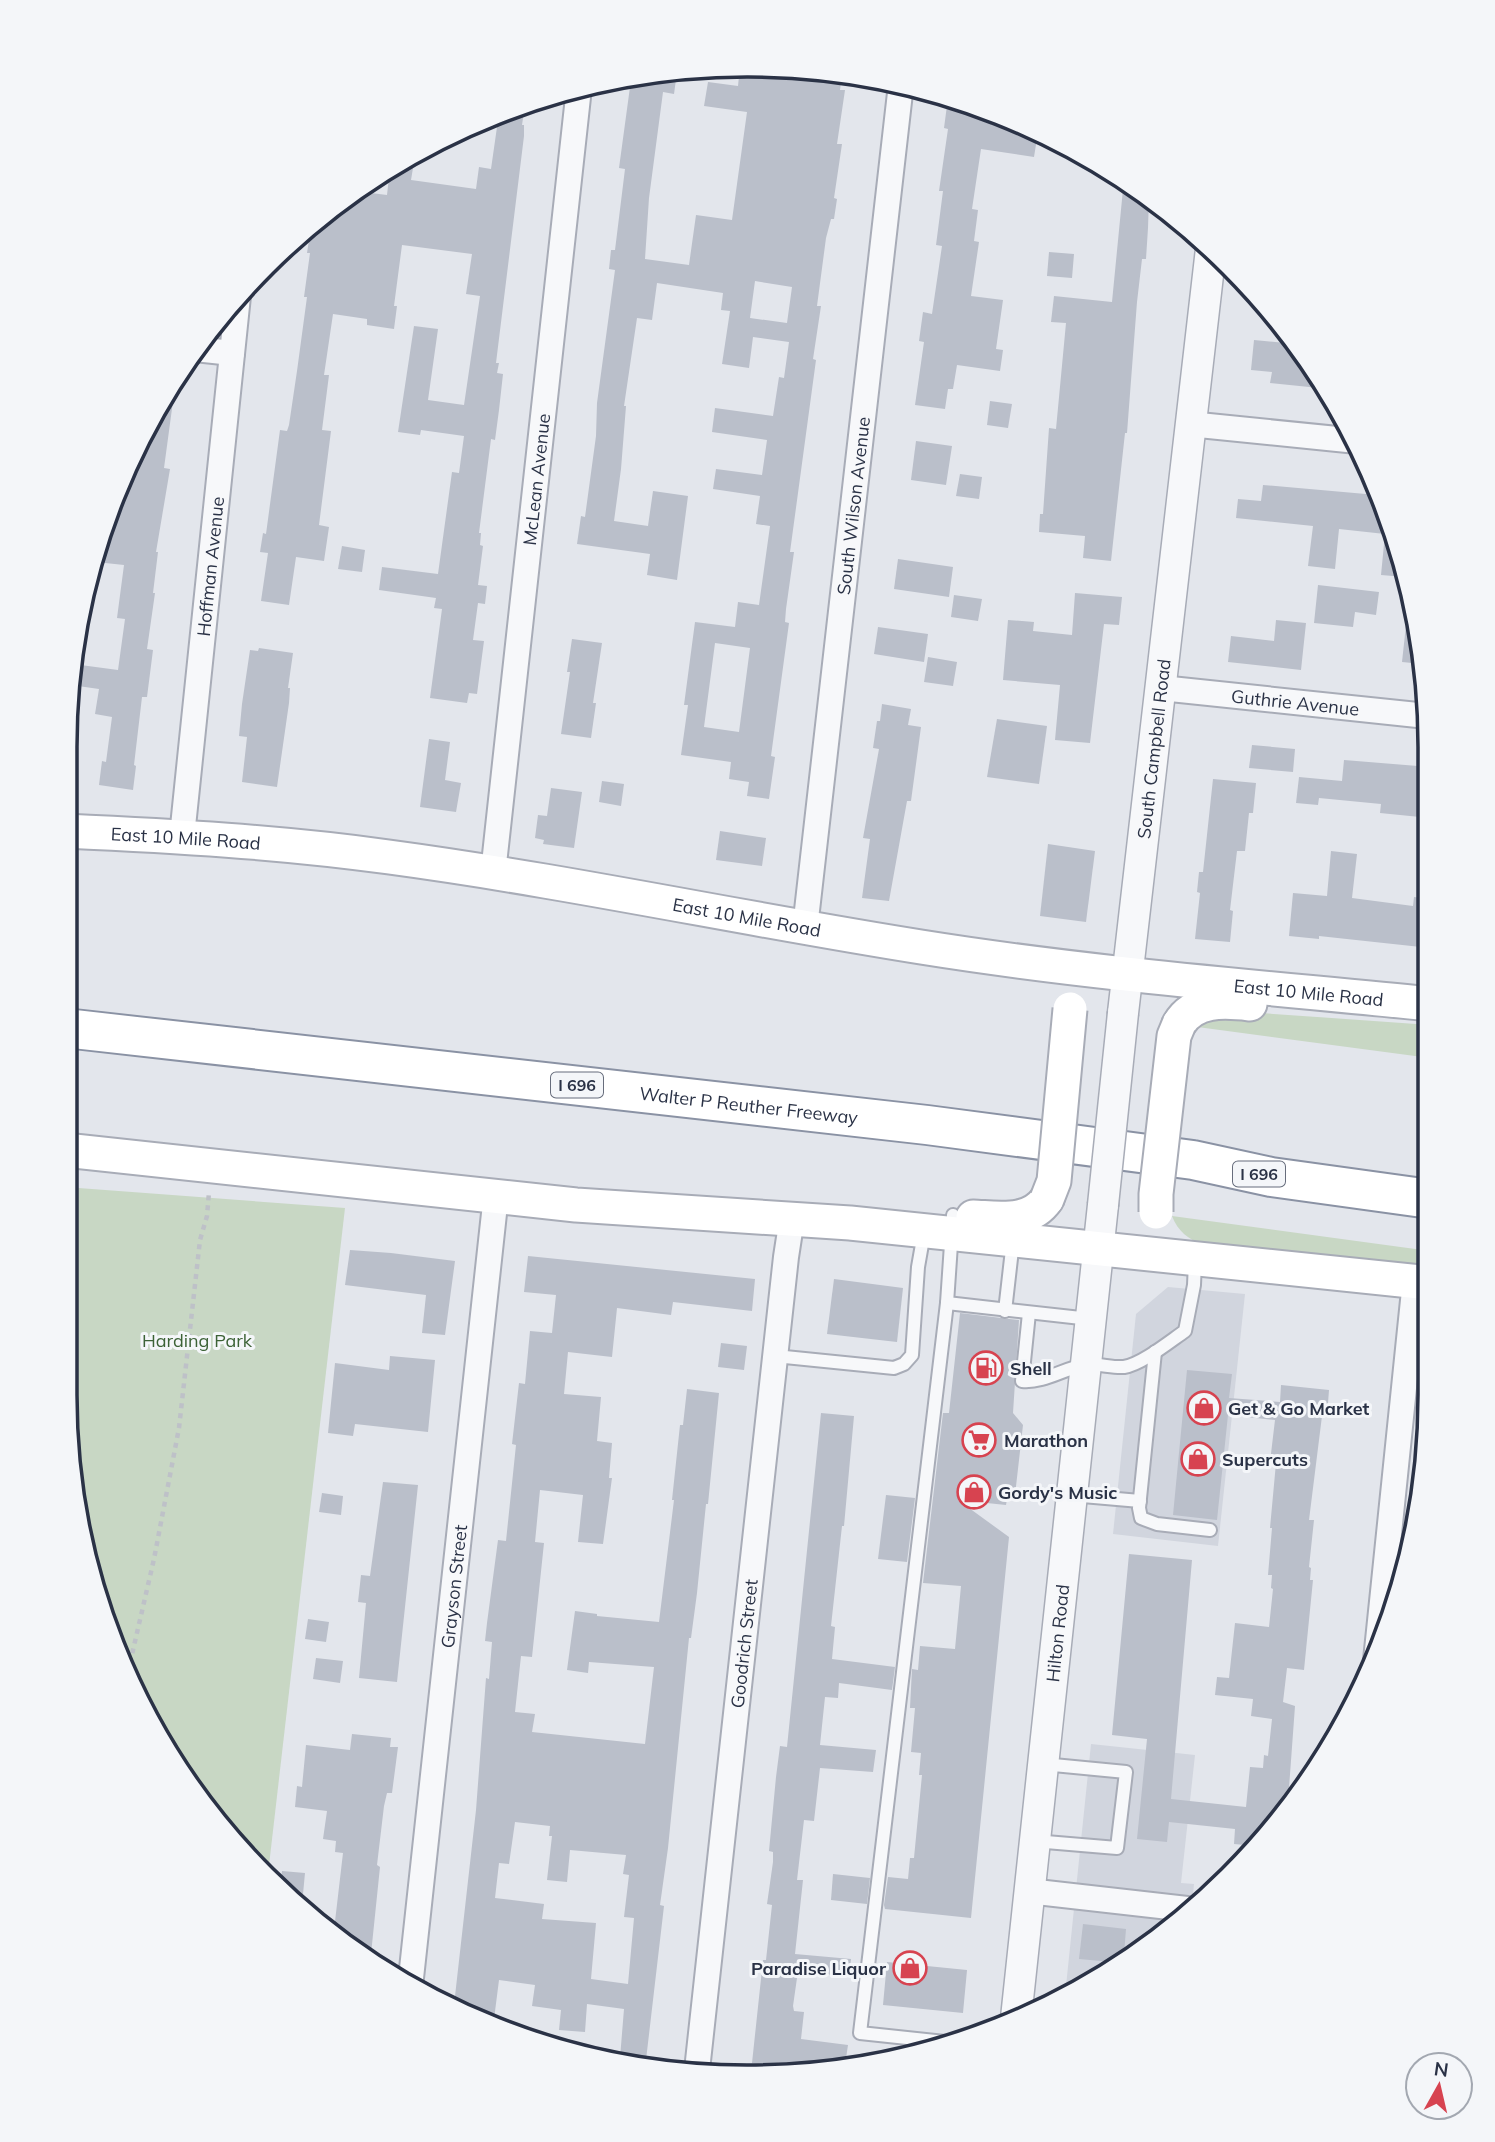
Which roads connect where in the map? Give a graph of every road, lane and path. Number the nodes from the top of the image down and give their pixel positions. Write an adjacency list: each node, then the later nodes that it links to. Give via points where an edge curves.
1 (900, 95): 14 (street, South Wilson Avenue)
2 (578, 99): 13 (street, McLean Avenue)
3 (1209, 261): 7 (street, South Campbell Road)
4 (236, 314): 6 (street, Hoffman Avenue)
5 (208, 351): 6 (street)
6 (232, 354): 12 (street, Hoffman Avenue)
7 (1189, 424): 8 (street); 9 (street, South Campbell Road)
8 (1343, 441)
9 (1161, 688): 10 (street, Guthrie Avenue); 16 (street, South Campbell Road)
10 (1417, 715)
11 (77, 832): 12 (main road, East 10 Mile Road)
12 (182, 836): 13 (main road, East 10 Mile Road, via 313,847)
13 (493, 873): 14 (main road, East 10 Mile Road)
14 (804, 928): 15 (main road, East 10 Mile Road)
15 (1031, 961): 16 (main road, East 10 Mile Road); 25 (main road, bridge, via 1056,984 1070,1009 1054,1181 1036,1211 1018,1218)
16 (1128, 973): 17 (main road, East 10 Mile Road); 27 (street, South Campbell Road, bridge)
17 (1418, 1005)
18 (1418, 1006): 28 (main road, bridge, via 1291,1008 1219,1002 1183,1016 1174,1036 1156,1212 1160,1231 1172,1248)
19 (77, 1029): 23 (highway, Walter P Reuther Freeway / I 696, via 927,1125 1193,1160 1271,1177)
20 (77, 1151): 22 (main road)
21 (209, 1192): 42 (path, via 179,1428)
22 (496, 1195): 24 (main road, via 589,1206); 47 (street, Grayson Street)
23 (1418, 1197)
24 (792, 1218): 25 (main road); 36 (street, Goodrich Street)
25 (943, 1226): 26 (main road); 30 (lane, via 951,1270); 36 (lane, via 918,1267 912,1355 904,1364 894,1368)
26 (1013, 1240): 27 (main road); 31 (lane)
27 (1098, 1250): 28 (main road); 33 (street, Hilton Road)
28 (1195, 1258): 29 (main road); 35 (lane, via 1185,1331)
29 (1418, 1281)
30 (947, 1303): 31 (lane); 49 (lane, via 860,2033)
31 (1005, 1311): 32 (lane)
32 (1029, 1313): 33 (lane); 37 (lane, via 1022,1381)
33 (1090, 1319): 37 (street, Hilton Road)
34 (1418, 1322): 41 (street)
35 (1155, 1352): 37 (lane, via 1125,1367); 39 (lane)
36 (775, 1356): 50 (street, Goodrich Street)
37 (1085, 1365): 38 (street, Hilton Road)
38 (1071, 1495): 39 (lane); 43 (street, Hilton Road)
39 (1140, 1501): 40 (lane, via 1141,1518)
40 (1210, 1530)
41 (1382, 1609)
42 (131, 1658)
43 (1042, 1764): 44 (street, Hilton Road); 44 (lane, via 1126,1772 1117,1848)
44 (1033, 1841): 45 (street, Hilton Road)
45 (1028, 1891): 46 (street); 48 (street, Hilton Road)
46 (1177, 1909)
47 (411, 1975)
48 (1017, 2008)
49 (927, 2040)
50 (698, 2063)

